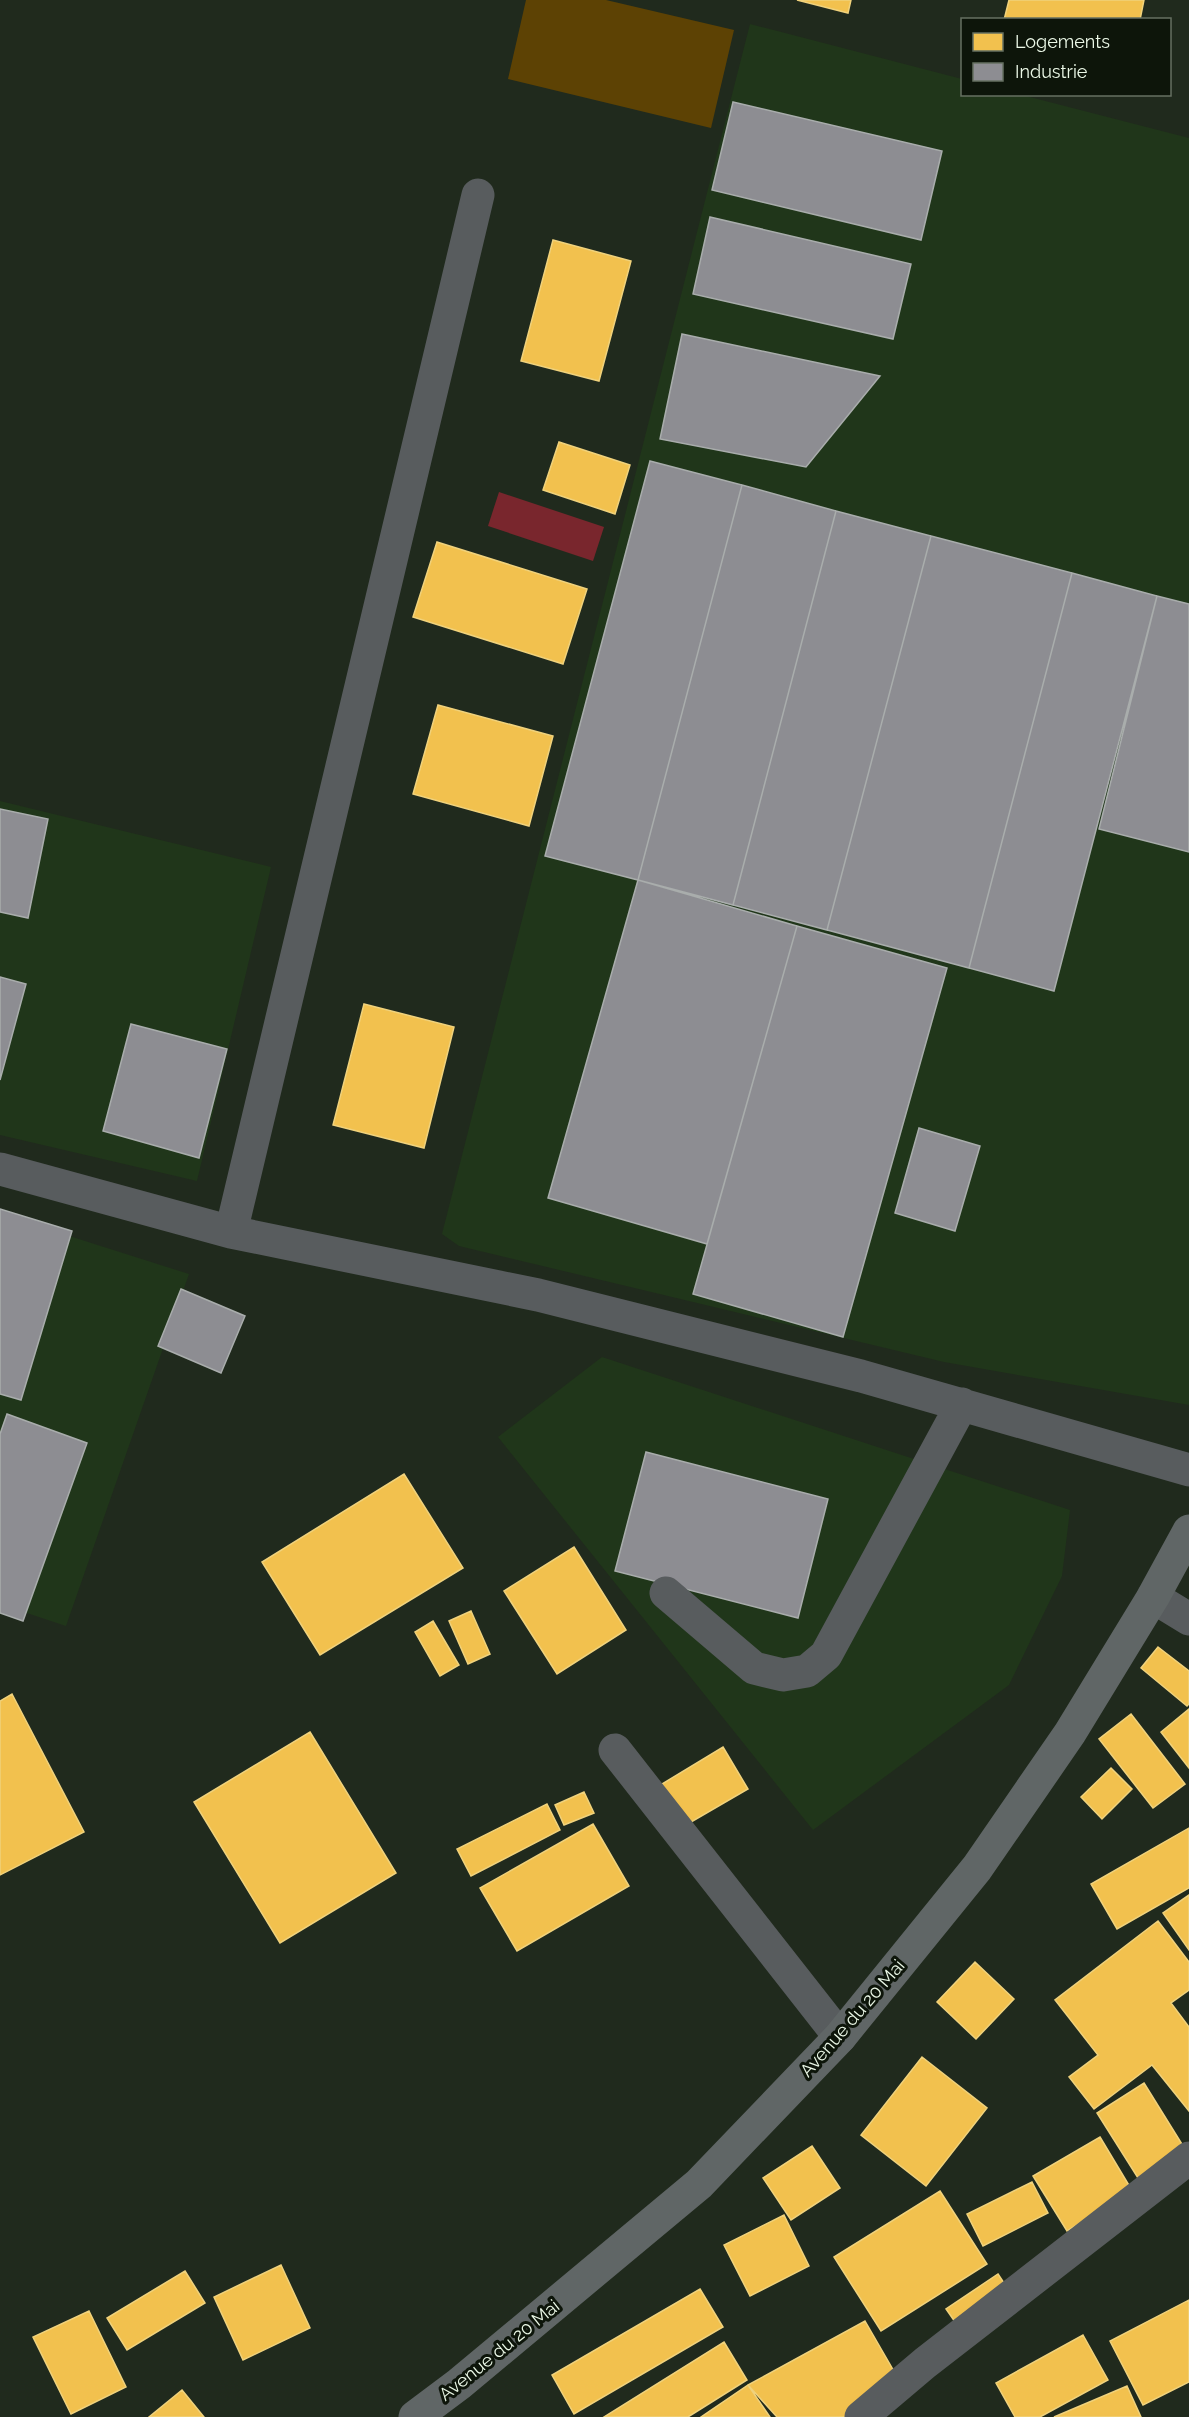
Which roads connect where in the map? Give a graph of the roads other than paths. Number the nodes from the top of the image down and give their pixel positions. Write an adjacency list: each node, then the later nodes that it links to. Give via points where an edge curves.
1 (478, 195): 3 (street)
2 (0, 1169): 3 (street)
3 (231, 1232): 4 (street, via 538,1295)
4 (962, 1404): 5 (street); 7 (street, via 826,1655 807,1671 783,1675 754,1668)
5 (1189, 1470)
6 (1189, 1531): 8 (main road, Avenue du 20 Mai)
7 (666, 1593)
8 (1154, 1597): 9 (street); 11 (main road, Avenue du 20 Mai, via 1070,1733 977,1868)
9 (1189, 1620)
10 (615, 1750): 11 (street)
11 (840, 2037): 13 (main road, Avenue du 20 Mai, via 699,2184)
12 (1189, 2158): 14 (street)
13 (415, 2417)
14 (861, 2417)

